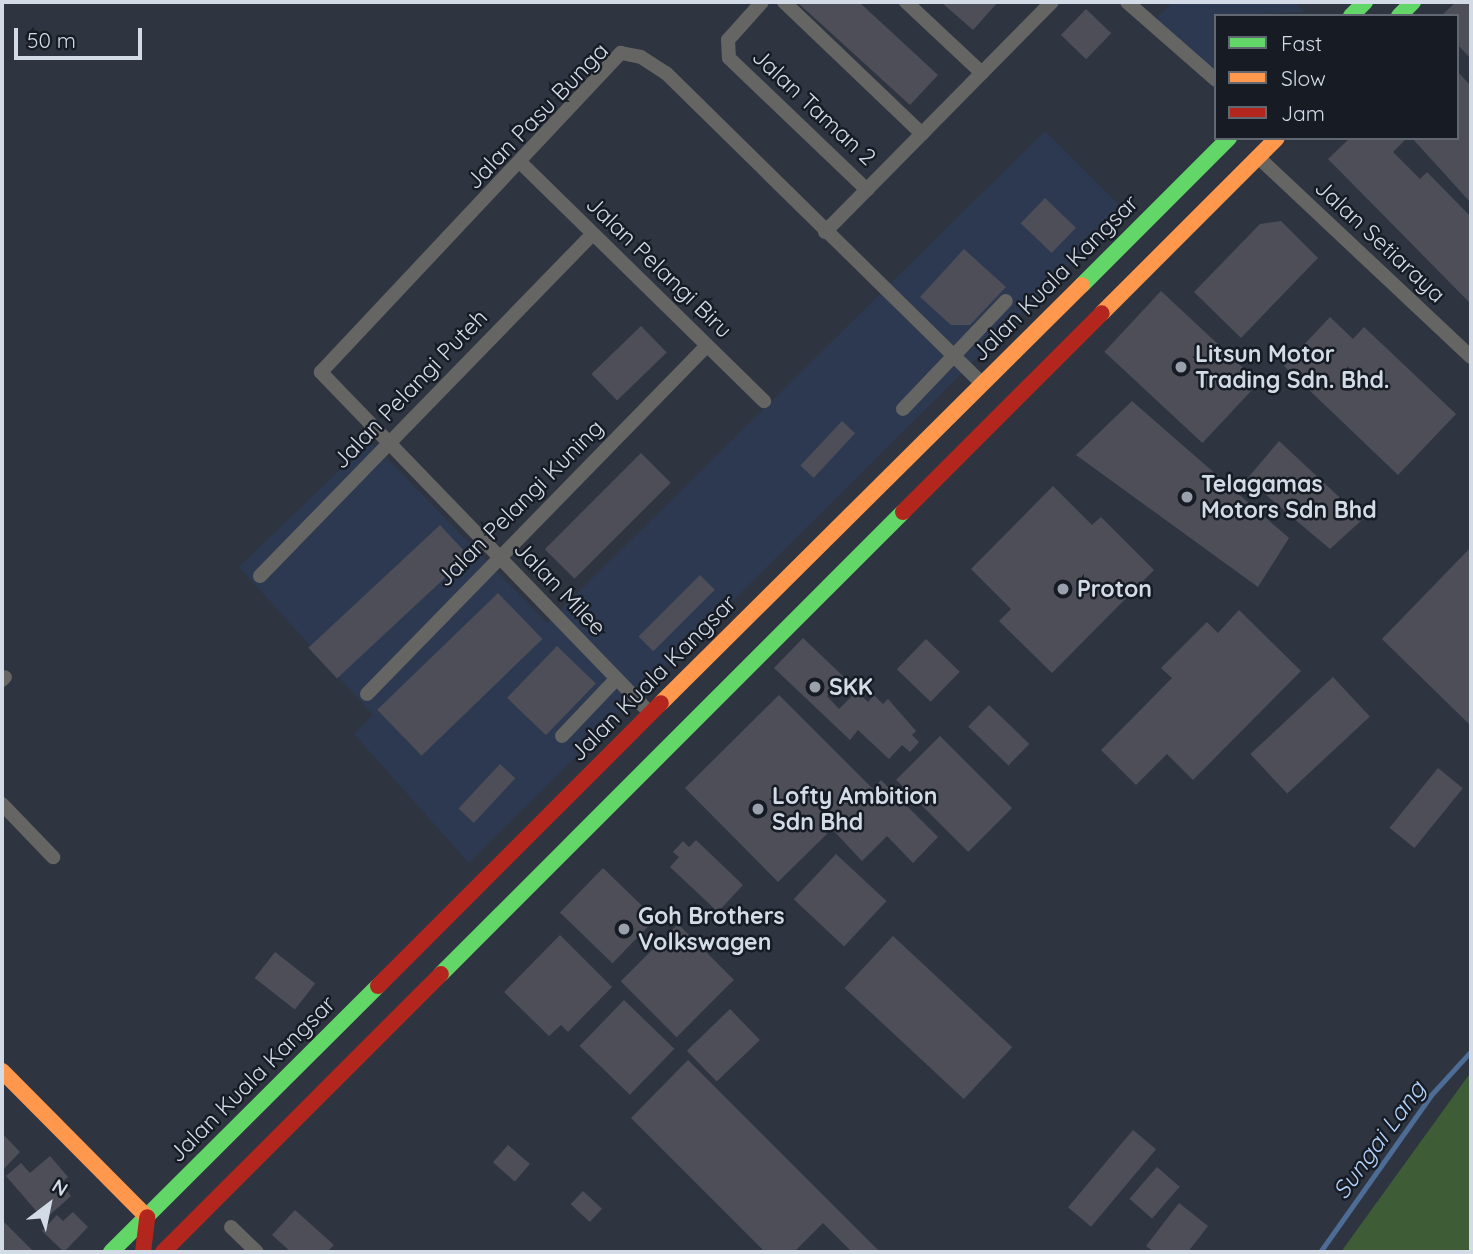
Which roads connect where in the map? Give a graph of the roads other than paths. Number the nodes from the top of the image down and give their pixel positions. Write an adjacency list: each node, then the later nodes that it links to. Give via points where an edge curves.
1 (762, 2): 13 (street, Jalan Taman 2, via 728,40 729,58)
2 (783, 2): 8 (street)
3 (906, 2): 6 (street)
4 (1052, 2): 6 (street)
5 (1127, 2): 7 (street)
6 (982, 73): 8 (street)
7 (1214, 78)
8 (922, 134): 13 (street)
9 (1227, 140): 21 (main road, Jalan Kuala Kangsar)
10 (1275, 140): 11 (main road)
11 (1258, 157): 19 (street, Jalan Setiaraya); 34 (main road)
12 (522, 164): 14 (street, Jalan Pasu Bunga, via 621,54 640,57 666,73); 15 (street, Jalan Pelangi Biru); 20 (street, Jalan Pasu Bunga)
13 (867, 190): 14 (street)
14 (825, 232): 18 (street, Jalan Pasu Bunga)
15 (593, 234): 17 (street, Jalan Pelangi Biru); 24 (street, Jalan Pelangi Puteh)
16 (1006, 301): 18 (street)
17 (708, 346): 22 (street, Jalan Pelangi Biru); 25 (street, Jalan Pelangi Kuning)
18 (954, 356): 21 (street, Jalan Pasu Bunga); 23 (street)
19 (1471, 357)
20 (321, 372): 24 (street, Jalan Milee)
21 (982, 383): 29 (main road, Jalan Kuala Kangsar)
22 (764, 401)
23 (903, 409)
24 (390, 443): 25 (street, Jalan Milee); 26 (street, Jalan Pelangi Puteh)
25 (497, 556): 27 (street, Jalan Milee); 28 (street, Jalan Pelangi Kuning)
26 (260, 576)
27 (616, 679): 29 (street, Jalan Milee); 30 (street)
28 (366, 694)
29 (650, 713): 35 (main road, Jalan Kuala Kangsar)
30 (562, 736)
31 (2, 804): 32 (street)
32 (53, 857)
33 (2, 1071): 35 (main road)
34 (264, 1150): 35 (main road, via 237,1163 176,1218); 39 (main road)
35 (147, 1217): 37 (main road, Jalan Kuala Kangsar); 38 (main road)
36 (231, 1227): 40 (street)
37 (111, 1252)
38 (143, 1252)
39 (163, 1252)
40 (257, 1252)

